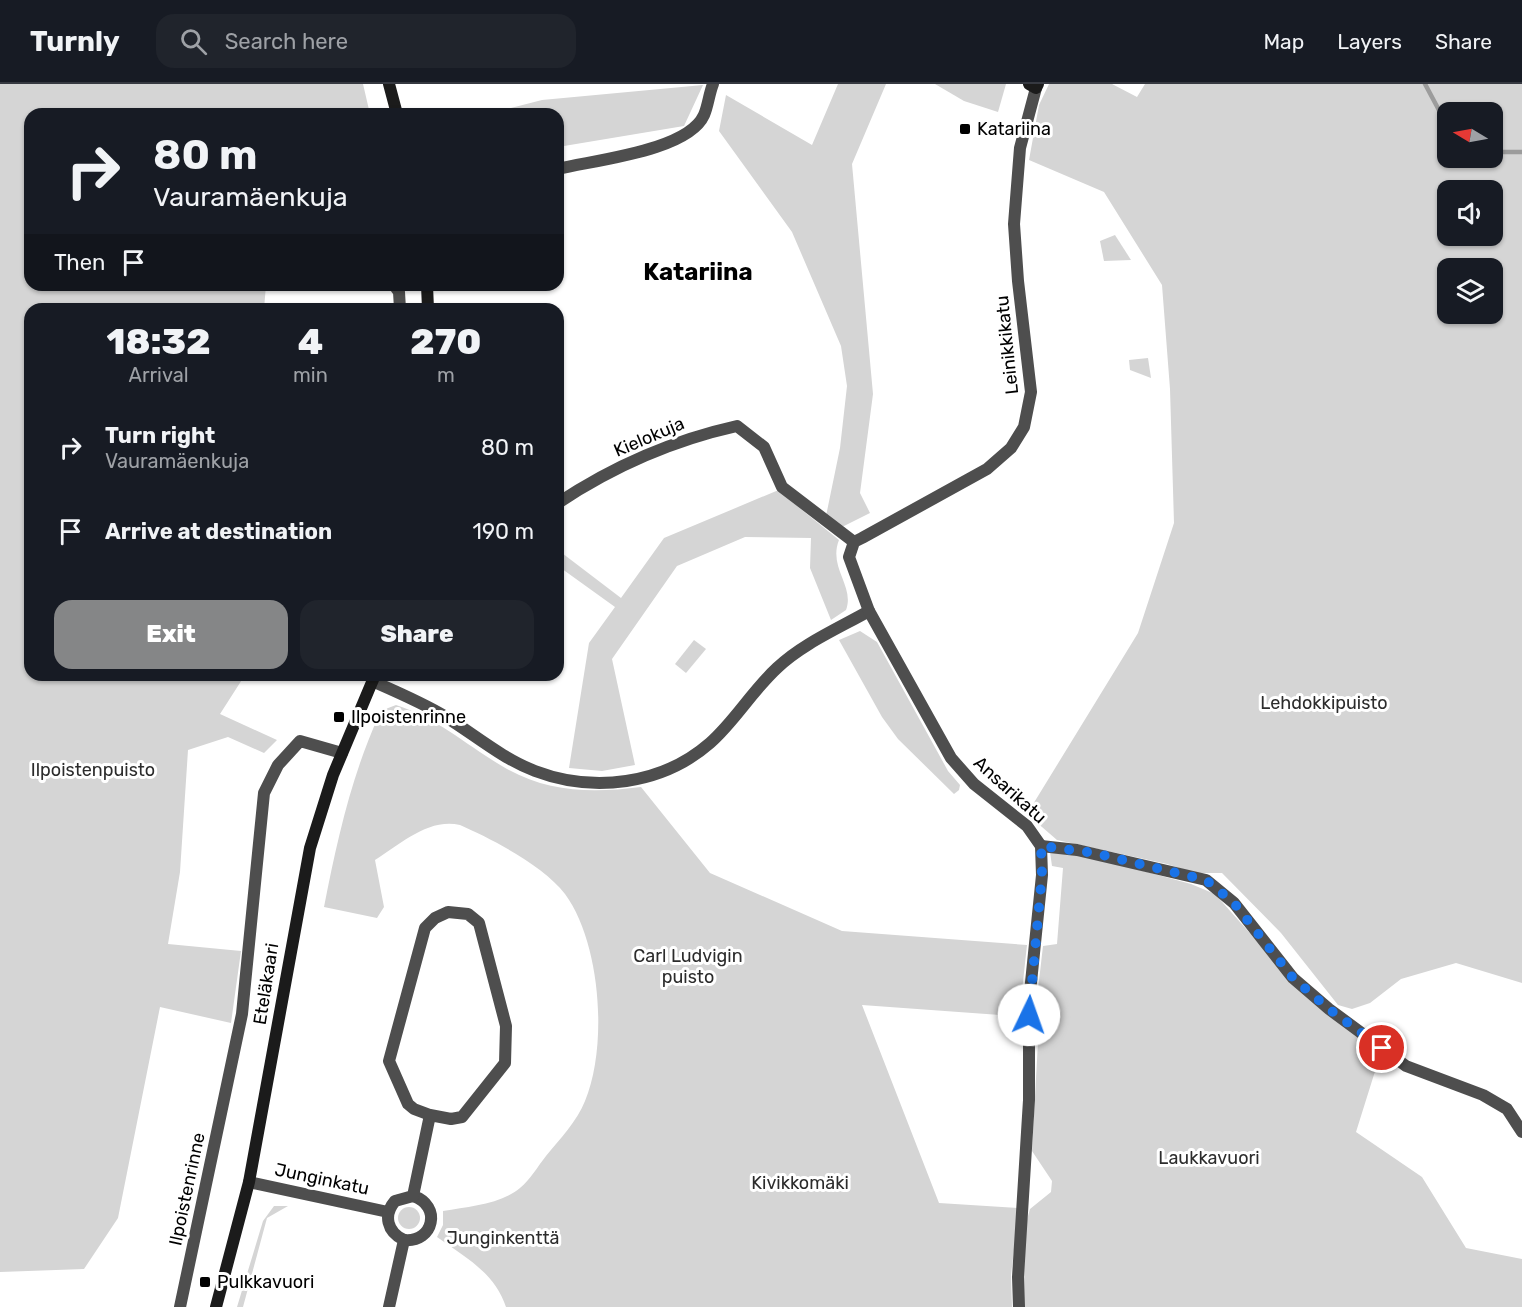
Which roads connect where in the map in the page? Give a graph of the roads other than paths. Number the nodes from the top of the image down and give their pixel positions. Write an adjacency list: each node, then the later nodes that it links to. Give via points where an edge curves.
1 (389, 84): 4 (main road)
2 (713, 84): 5 (street, via 704,116 690,132 651,150)
3 (1034, 85): 7 (street, Leinikkikatu, via 1020,148 1014,224 1031,392 1024,427 1011,448 987,469)
4 (395, 108)
5 (564, 169)
6 (564, 499): 7 (street, Kielokuja, via 588,483 688,437 737,426 765,447 782,487)
7 (854, 542): 8 (street, Ansarikatu, via 849,550 850,566)
8 (869, 611): 10 (street, via 789,657 709,744 666,770 634,780 582,783 532,771); 12 (street, Ansarikatu, via 957,767 1027,826)
9 (373, 681): 11 (main road, Eteläkaari)
10 (379, 681)
11 (342, 753): 15 (main road, Eteläkaari, via 319,813 307,859); 19 (street, Ilpoistenrinne, via 300,741 278,765 264,793 242,1014)
12 (1041, 846): 14 (street, via 1087,852 1206,880 1234,903 1293,978 1329,1009 1406,1066 1483,1095 1507,1109); 22 (street, Ansarikatu, via 1042,875 1029,1002 1029,1100)
13 (430, 1115): 13 (street, via 408,1104 388,1061 425,928 442,914 460,912 473,917 484,936 506,1026 507,1054 505,1064 468,1113 451,1119); 16 (street)
14 (1522, 1132)
15 (249, 1182): 17 (street, Junginkatu); 20 (main road, Eteläkaari)
16 (413, 1196): 17 (street, via 400,1197); 18 (street, via 430,1208 432,1222 425,1235)
17 (388, 1212): 18 (street, via 389,1226)
18 (404, 1240): 21 (street)
19 (180, 1307)
20 (216, 1307)
21 (389, 1307)
22 (1019, 1307)

